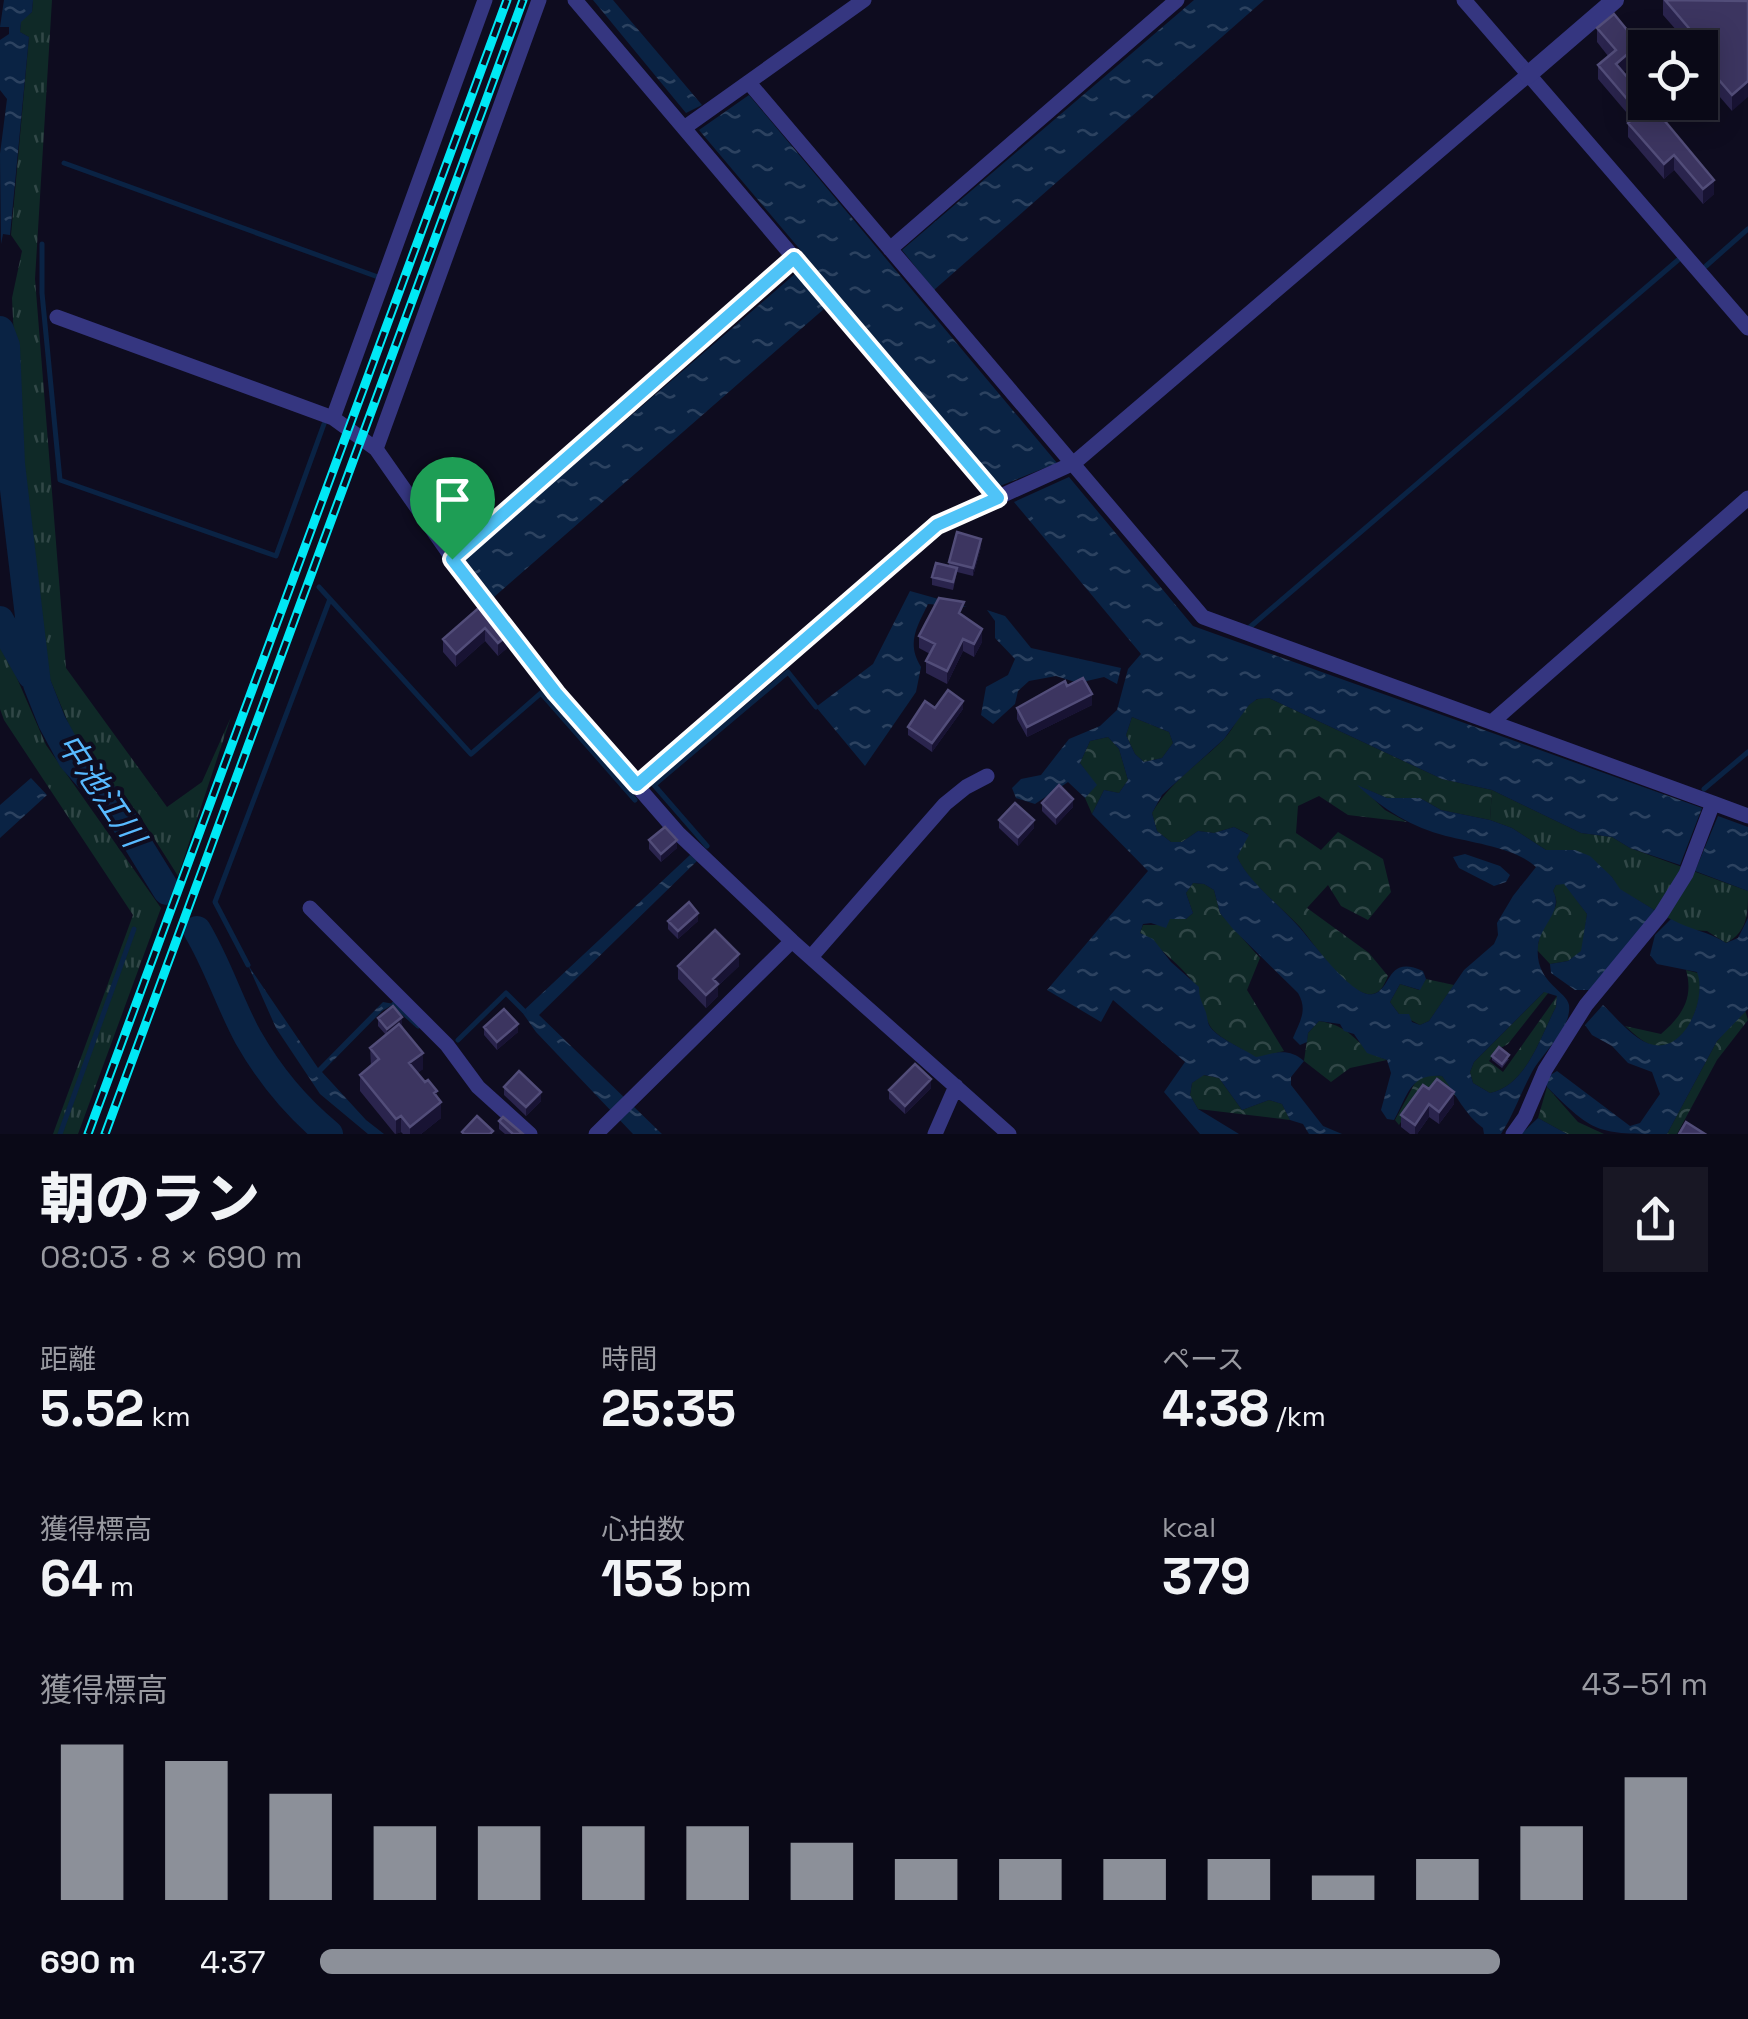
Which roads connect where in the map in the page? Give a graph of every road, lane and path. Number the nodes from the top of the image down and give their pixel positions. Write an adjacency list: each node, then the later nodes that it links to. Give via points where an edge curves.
1 (485, 0): 15 (street)
2 (539, 0): 16 (street)
3 (576, 0): 10 (street)
4 (864, 0): 9 (street)
5 (1178, 0): 11 (street)
6 (1464, 0): 8 (street)
7 (1615, 0): 8 (street)
8 (1528, 75): 14 (street); 17 (street)
9 (750, 84): 10 (street); 11 (street)
10 (696, 120): 12 (street)
11 (890, 249): 17 (street)
12 (794, 258): 18 (street); 20 (street)
13 (57, 317): 15 (street)
14 (1748, 328)
15 (332, 418): 16 (street)
16 (376, 449): 20 (street)
17 (1074, 464): 18 (street); 21 (street, via 1203,617)
18 (998, 498): 23 (street, via 937,525)
19 (1748, 498): 21 (street)
20 (452, 559): 23 (street)
21 (1492, 722): 24 (street)
22 (987, 776): 28 (street, via 945,804)
23 (637, 785): 27 (street)
24 (1713, 803): 25 (street); 34 (street, via 1686,874 1586,1004)
25 (1748, 816)
26 (310, 908): 30 (street, via 447,1045 478,1088)
27 (792, 940): 28 (street); 31 (street)
28 (811, 957): 29 (street)
29 (956, 1086): 32 (street); 33 (street)
30 (530, 1134)
31 (596, 1134)
32 (935, 1134)
33 (1009, 1134)
34 (1513, 1134)

